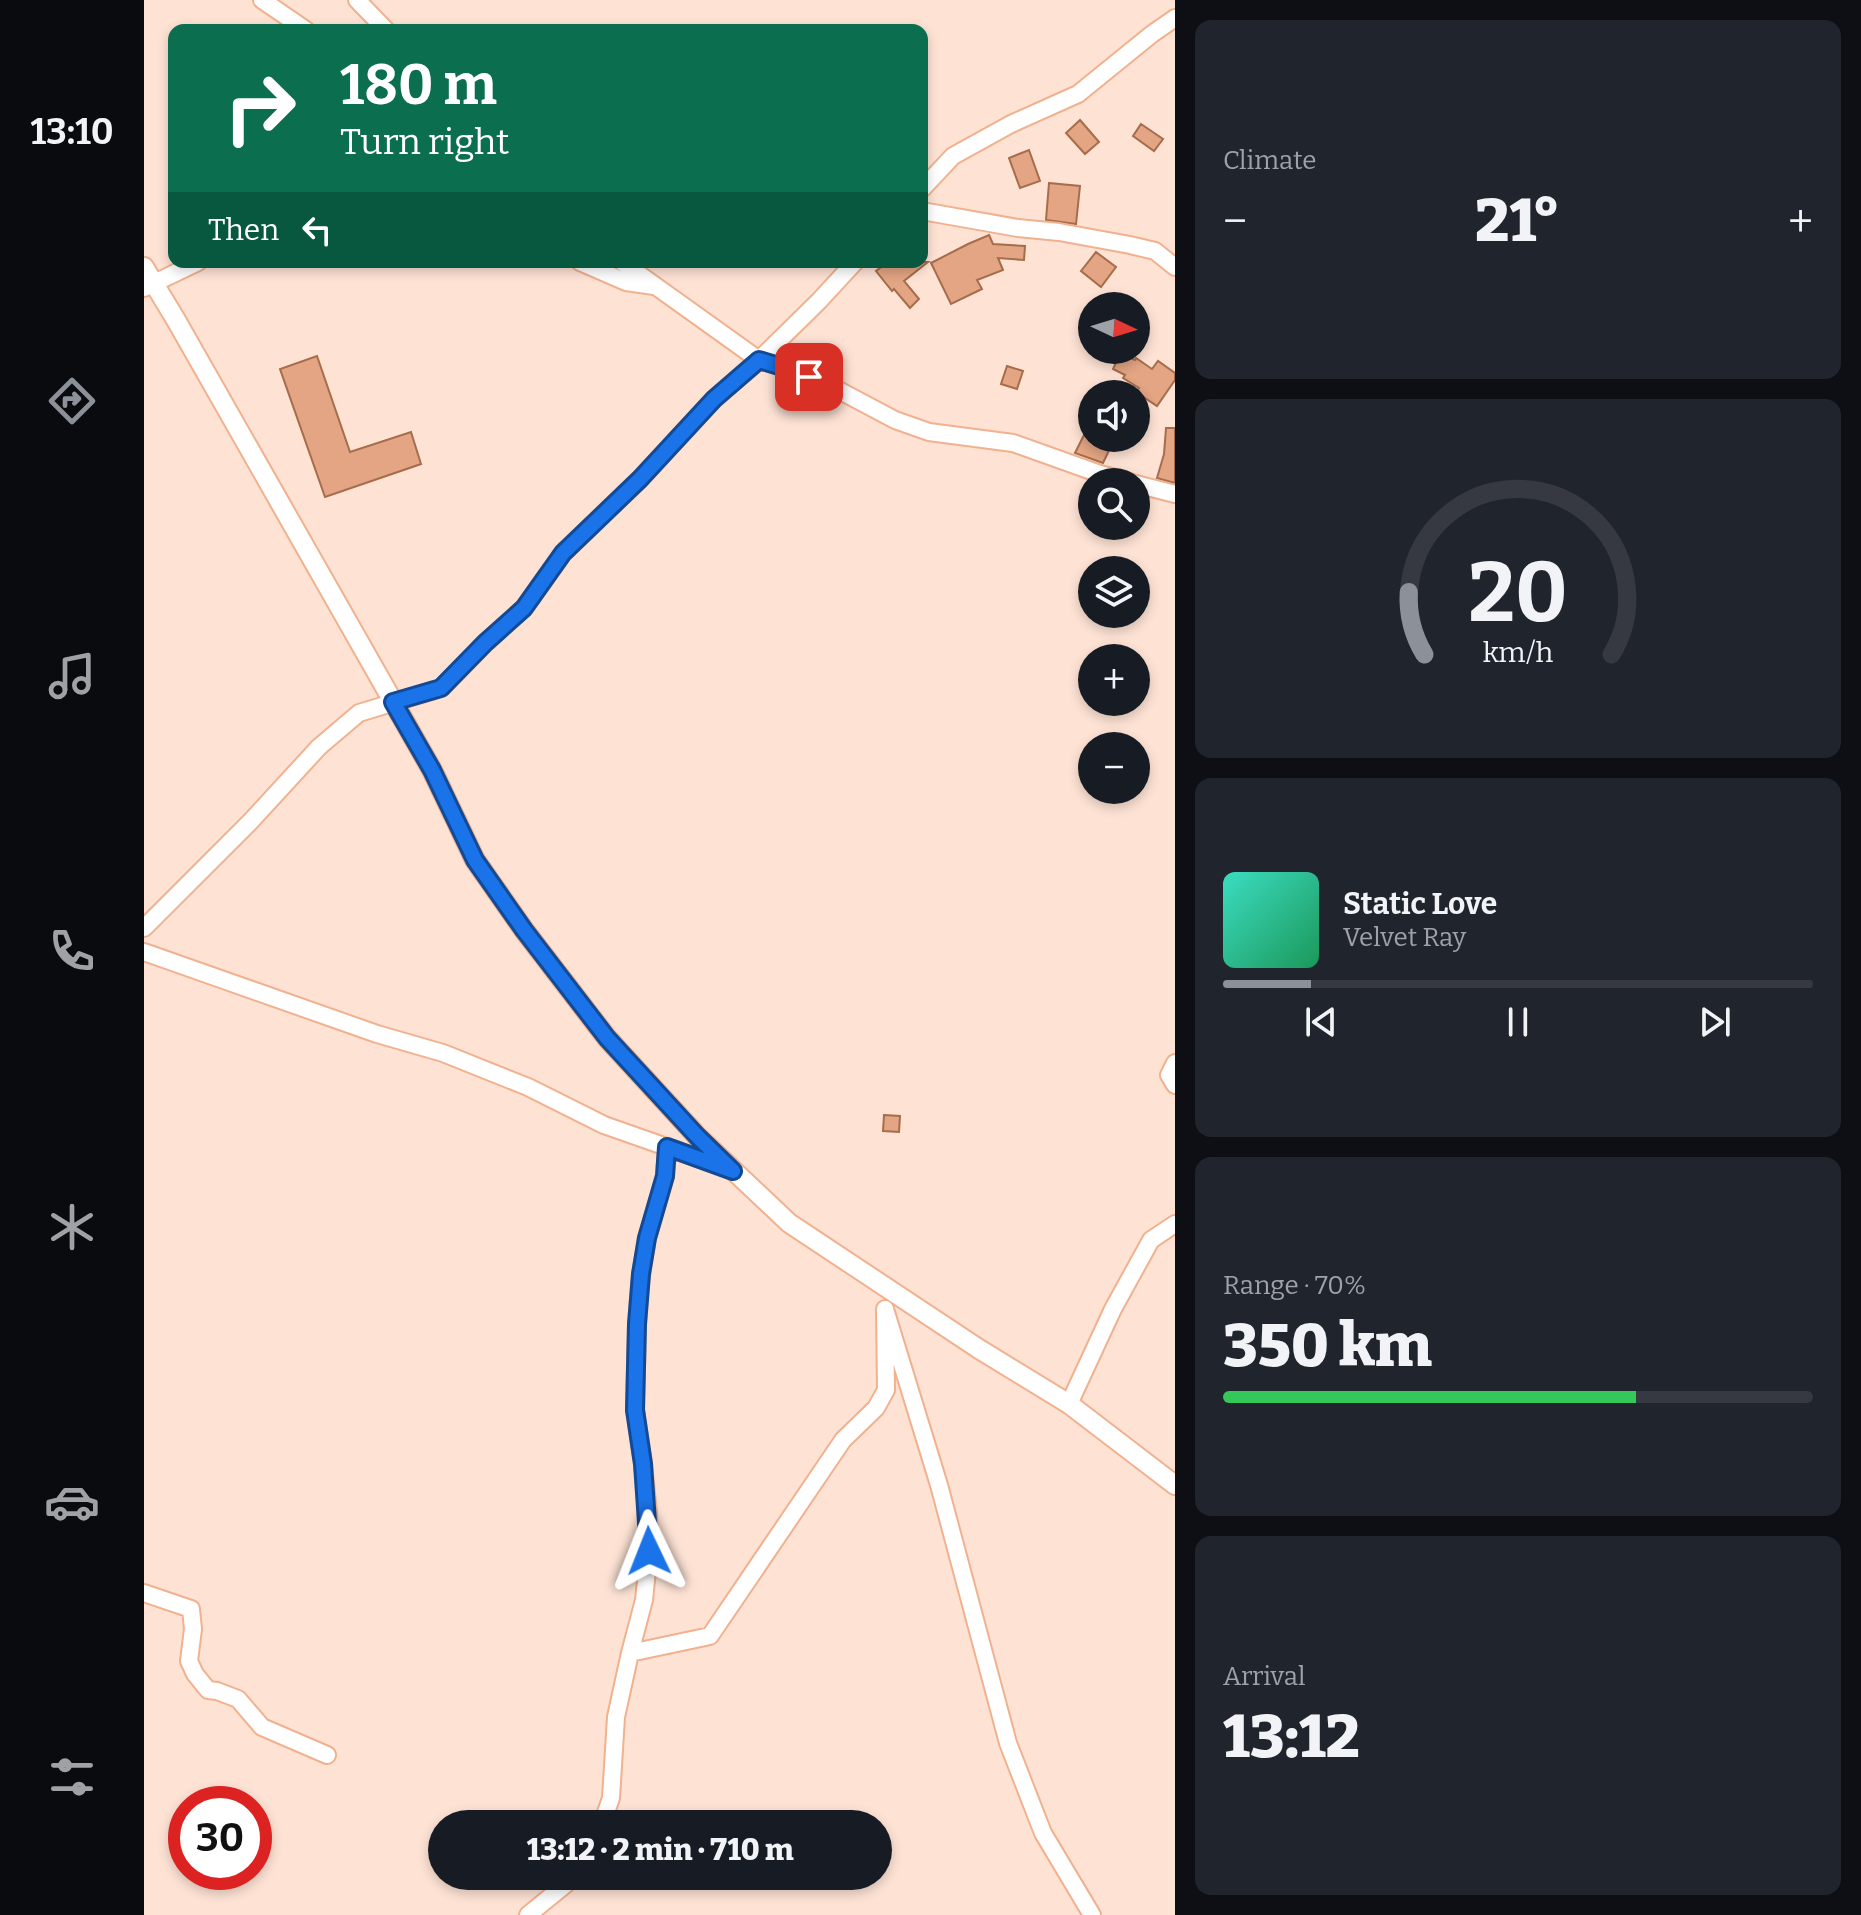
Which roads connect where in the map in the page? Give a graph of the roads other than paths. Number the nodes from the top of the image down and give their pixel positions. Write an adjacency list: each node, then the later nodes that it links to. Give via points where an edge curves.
1 (262, 0): 4 (street)
2 (357, 0): 5 (street)
3 (1175, 18): 6 (street, via 1078,94 953,156)
4 (297, 24)
5 (380, 24)
6 (928, 183)
7 (928, 212): 8 (street, via 1130,245 1155,251)
8 (1175, 267)
9 (180, 268): 13 (street)
10 (594, 268): 14 (street, via 626,282)
11 (630, 268): 14 (street)
12 (849, 268): 15 (street)
13 (147, 279): 19 (street, via 176,320)
14 (654, 286): 15 (street)
15 (759, 360): 16 (street, via 829,385 929,432 1013,443); 19 (street, via 563,553 524,608 441,688)
16 (1083, 468)
17 (1150, 487): 18 (street)
18 (1175, 494)
19 (393, 702): 20 (street, via 359,713 319,747); 25 (street, via 475,860 524,930 607,1038)
20 (144, 928)
21 (144, 952): 24 (street, via 443,1053 604,1125)
22 (1175, 1063): 23 (street, via 1169,1075)
23 (1175, 1085)
24 (667, 1147): 25 (street); 32 (street, via 640,1287 635,1410 649,1551 644,1600)
25 (733, 1171): 27 (street, via 789,1223)
26 (1175, 1224): 29 (street, via 1151,1240)
27 (880, 1284): 28 (street); 29 (street)
28 (885, 1309): 32 (street, via 886,1390 876,1408 843,1440 710,1636); 37 (street, via 1008,1743 1043,1833)
29 (1069, 1404): 30 (street)
30 (1175, 1485)
31 (144, 1593): 33 (street, via 191,1609 189,1661 208,1690 238,1699 262,1727)
32 (630, 1653): 34 (street, via 616,1717)
33 (327, 1755)
34 (607, 1810)
35 (559, 1890): 36 (street)
36 (528, 1915)
37 (1092, 1915)

